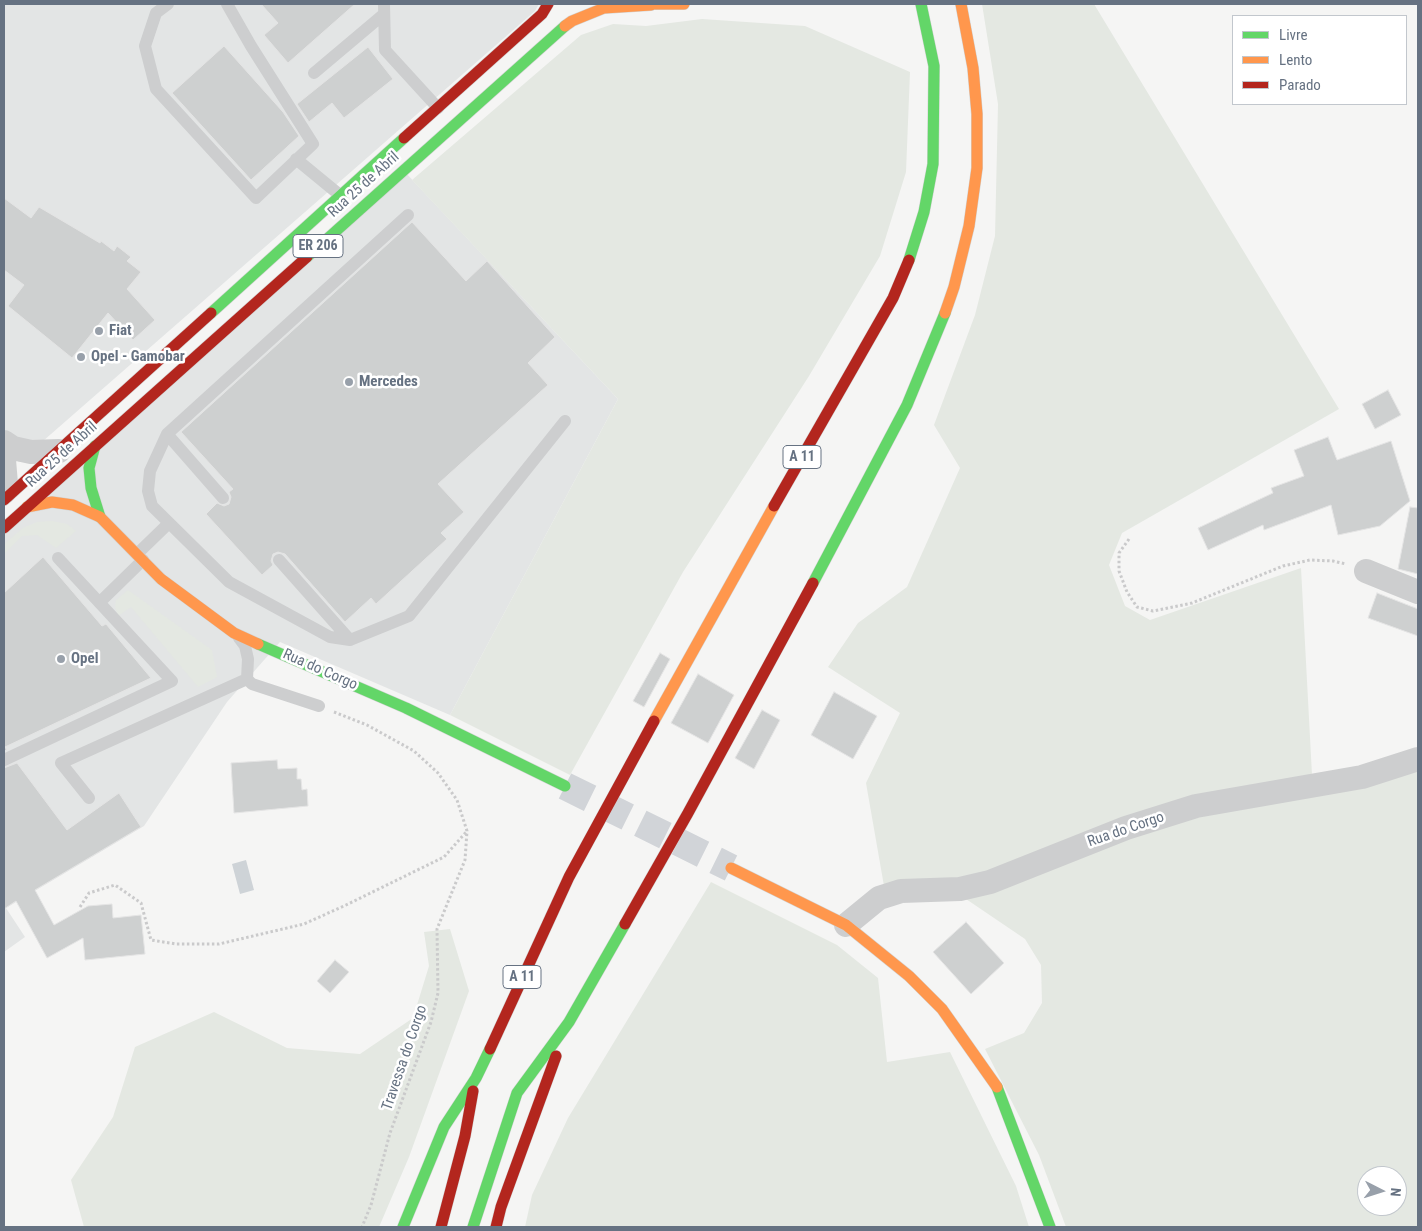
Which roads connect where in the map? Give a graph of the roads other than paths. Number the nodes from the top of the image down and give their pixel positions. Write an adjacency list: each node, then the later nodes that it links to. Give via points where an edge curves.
1 (168, 4): 11 (lane, via 156,13 146,46 156,89 256,198)
2 (228, 4): 11 (lane, via 313,144)
3 (548, 4): 10 (main road, Rua 25 de Abril / ER 206, via 542,14)
4 (650, 4): 5 (main road, ER 206); 17 (main road, Rua 25 de Abril / ER 206, via 604,8 572,21)
5 (684, 4)
6 (920, 4): 44 (main road, A 11, via 934,66 933,164 924,212 910,258 875,332 738,568 573,868)
7 (961, 4): 43 (main road, via 973,68 977,168 969,226 954,287 934,342 907,405 849,518 684,821)
8 (384, 9): 9 (lane); 10 (lane, via 385,50)
9 (314, 73)
10 (438, 108): 12 (main road, Rua 25 de Abril / ER 206)
11 (296, 159): 12 (lane)
12 (341, 196): 18 (main road, Rua 25 de Abril / ER 206)
13 (408, 215): 15 (lane)
14 (565, 421): 34 (lane, via 409,616)
15 (167, 434): 21 (lane); 25 (lane, via 150,471 148,491 152,506)
16 (4, 442): 18 (street, via 32,452)
17 (95, 446): 23 (main road, Rua 25 de Abril / ER 206); 24 (main road, Rua do Corgo, via 89,468)
18 (59, 450): 22 (main road, Rua 25 de Abril / ER 206)
19 (4, 460): 20 (street)
20 (4, 492)
21 (222, 498)
22 (4, 500)
23 (27, 506): 24 (main road, Rua do Corgo, via 52,502 73,505); 26 (main road, Rua 25 de Abril / ER 206)
24 (100, 517): 27 (main road, Rua do Corgo)
25 (169, 523): 27 (lane); 34 (lane, via 229,582 330,636)
26 (4, 528)
27 (140, 557): 32 (lane); 33 (main road, Rua do Corgo, via 176,591)
28 (58, 558): 32 (lane)
29 (279, 560): 34 (lane)
30 (1366, 571): 31 (street)
31 (1418, 592)
32 (100, 602): 38 (lane, via 172,681)
33 (234, 633): 35 (lane, via 245,646); 39 (main road, Rua do Corgo, via 406,708)
34 (350, 640)
35 (247, 679): 36 (lane, via 264,689); 40 (lane, via 62,763)
36 (319, 706)
37 (1418, 759): 42 (street, Rua do Corgo, via 1362,776 1196,806 1126,828 990,882 960,889 901,891 879,898)
38 (4, 760)
39 (565, 786)
40 (89, 798)
41 (730, 868): 42 (main road)
42 (846, 924): 49 (main road, via 909,976 942,1009 995,1082)
43 (569, 1022): 47 (main road, via 517,1093); 48 (main road)
44 (476, 1078): 45 (main road, A 11, via 444,1127); 46 (main road, A 11, via 465,1136)
45 (403, 1227)
46 (441, 1227)
47 (473, 1227)
48 (496, 1227)
49 (1050, 1227)

